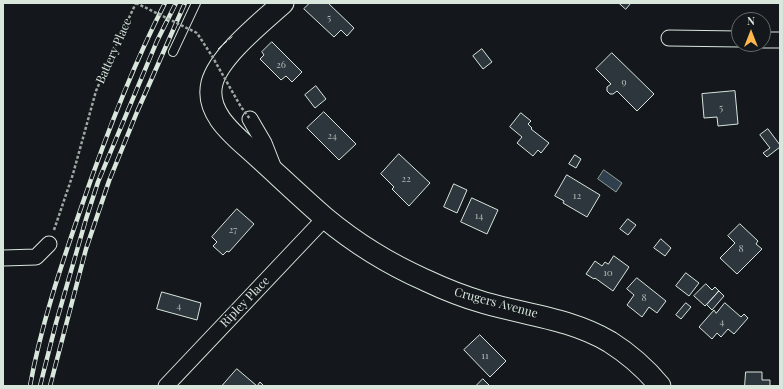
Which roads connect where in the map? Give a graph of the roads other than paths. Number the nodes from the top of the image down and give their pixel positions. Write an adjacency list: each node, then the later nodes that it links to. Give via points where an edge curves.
1 (196, 3): 5 (lane)
2 (283, 3): 7 (street, Crugers Avenue, via 249,33 223,64 215,76 211,93 215,112 220,120)
3 (669, 38): 4 (street)
4 (731, 39)
5 (173, 52)
6 (250, 119): 7 (street, via 264,142)
7 (275, 172): 8 (street, Crugers Avenue)
8 (325, 218): 11 (street, Ripley Place); 12 (street, Crugers Avenue, via 391,264 449,291 486,303 554,318 609,341 624,351)
9 (50, 244): 10 (street, via 36,257)
10 (3, 258)
11 (166, 386)
12 (660, 386)

